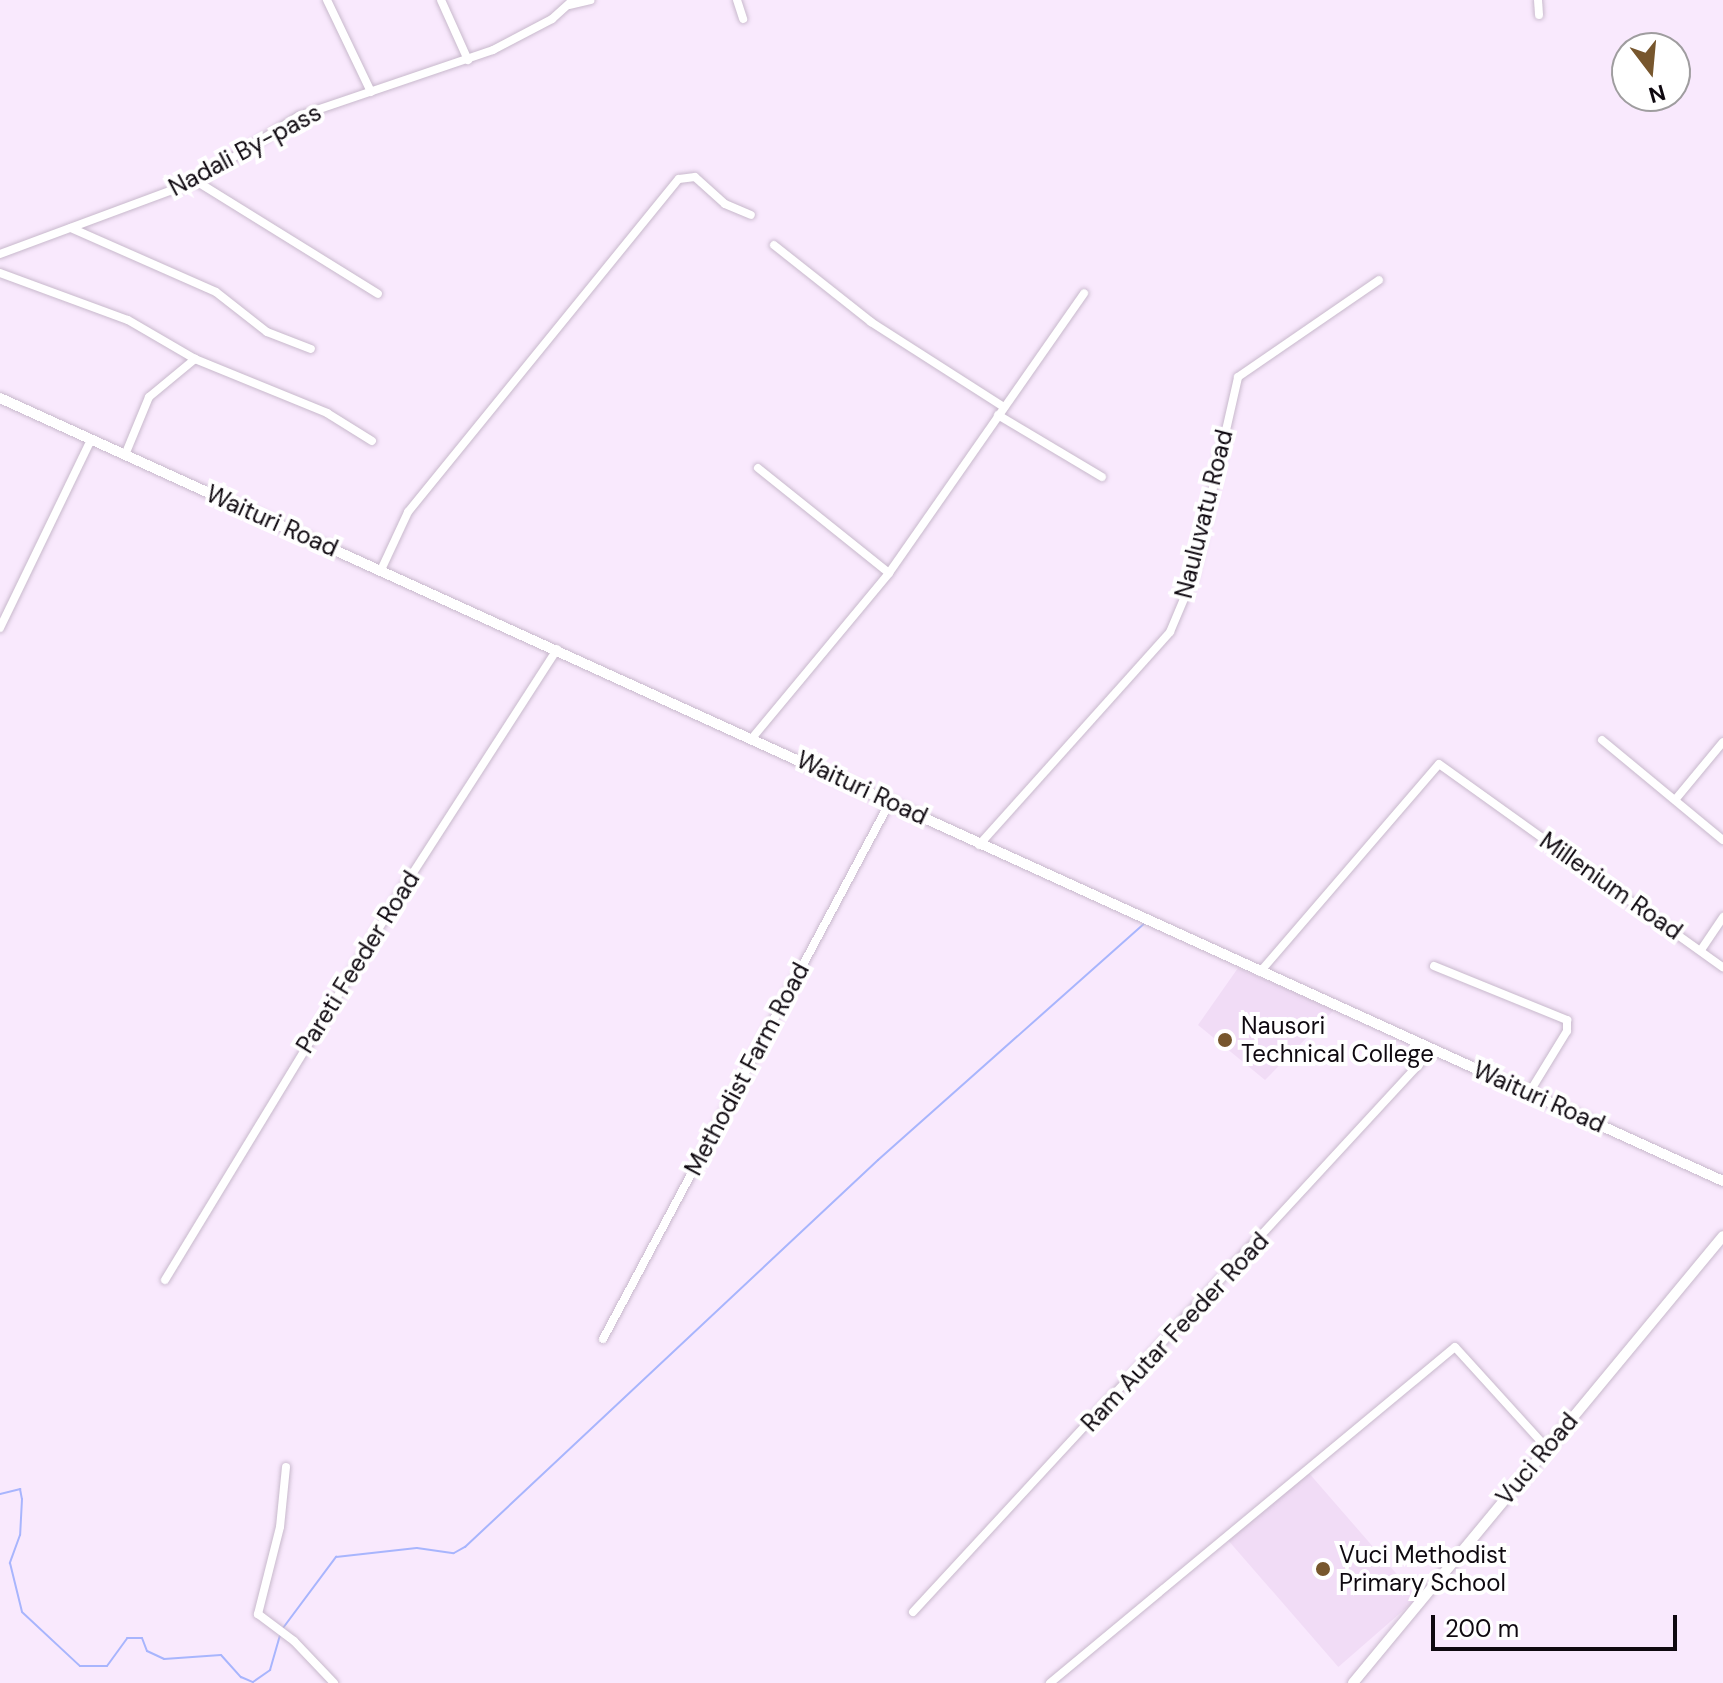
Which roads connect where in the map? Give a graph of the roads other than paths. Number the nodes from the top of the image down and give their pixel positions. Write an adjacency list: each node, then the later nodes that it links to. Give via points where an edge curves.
1 (327, 0): 10 (street)
2 (441, 0): 9 (street)
3 (590, 0): 6 (street)
4 (737, 0): 8 (street)
5 (1538, 0): 7 (street)
6 (571, 3): 9 (street, Nadali By-pass, via 518,39)
7 (1539, 15)
8 (743, 19)
9 (468, 60): 10 (street, Nadali By-pass)
10 (371, 92): 11 (street, Nadali By-pass, via 299,116)
11 (196, 181): 13 (street, Nadali By-pass); 19 (street)
12 (751, 215): 29 (street, via 731,209 695,177 679,179 408,512)
13 (71, 228): 15 (street, Nadali By-pass); 20 (street, via 216,292 267,332)
14 (774, 245): 23 (street, via 871,322)
15 (0, 254)
16 (0, 273): 21 (street, via 128,320)
17 (1379, 280): 39 (street, Nauluvatu Road, via 1238,377 1192,580 1170,632)
18 (1084, 293): 23 (street)
19 (378, 294)
20 (311, 349)
21 (195, 359): 25 (street, via 327,413); 26 (street, via 149,397)
22 (0, 398): 24 (main road, Waituri Road)
23 (1001, 411): 28 (street); 30 (street)
24 (91, 440): 26 (main road, Waituri Road); 31 (street)
25 (372, 441)
26 (125, 455): 29 (main road, Waituri Road)
27 (758, 468): 30 (street)
28 (1102, 477)
29 (381, 570): 32 (main road, Waituri Road)
30 (889, 573): 33 (street)
31 (0, 628)
32 (557, 649): 33 (main road, Waituri Road); 49 (street, Pareti Feeder Road, via 400,893)
33 (753, 737): 36 (main road, Waituri Road)
34 (1602, 740): 37 (street)
35 (1723, 742): 37 (street)
36 (891, 799): 39 (main road, Waituri Road); 50 (street, Methodist Farm Road)
37 (1675, 800): 38 (street)
38 (1723, 840)
39 (979, 845): 44 (main road, Waituri Road)
40 (1723, 917): 41 (street, Millenium Road)
41 (1701, 950): 43 (street, Millenium Road); 44 (street, Millenium Road, via 1439,764)
42 (1434, 966): 46 (street, via 1567,1020 1567,1031)
43 (1723, 967)
44 (1260, 972): 45 (main road, Waituri Road)
45 (1433, 1049): 46 (main road, Waituri Road); 53 (street, Ram Autar Feeder Road)
46 (1529, 1093): 47 (main road, Waituri Road)
47 (1723, 1181)
48 (1723, 1236): 51 (main road, Vuci Road)
49 (165, 1280)
50 (603, 1339)
51 (1547, 1448): 55 (street, via 1455,1347); 56 (main road, Vuci Road)
52 (286, 1467): 54 (street, via 276,1550 258,1609 260,1619 282,1631)
53 (913, 1612)
54 (334, 1683)
55 (1050, 1683)
56 (1353, 1683)

